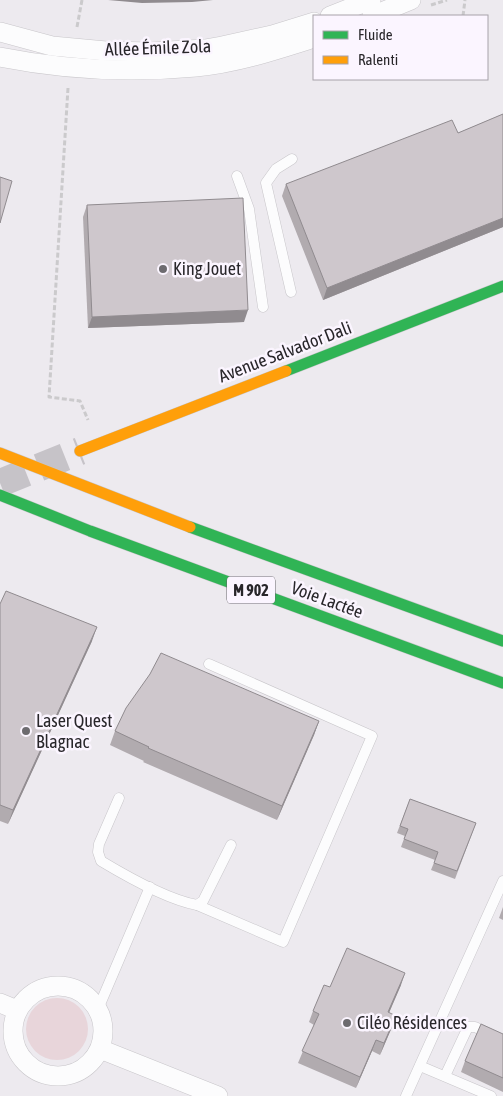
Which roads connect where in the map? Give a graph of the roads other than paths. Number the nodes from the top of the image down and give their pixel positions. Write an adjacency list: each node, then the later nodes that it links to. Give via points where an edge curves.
1 (371, 0): 3 (street)
2 (411, 0): 4 (street)
3 (342, 9)
4 (374, 15)
5 (313, 22): 9 (street, Allée Émile Zola)
6 (0, 32): 8 (street, Allée Émile Zola)
7 (313, 38): 12 (street, Allée Émile Zola, via 263,54)
8 (52, 46): 9 (street, Allée Émile Zola, via 151,52); 11 (lane, via 39,57)
9 (205, 49): 12 (lane)
10 (0, 56): 11 (street, Allée Émile Zola)
11 (38, 65): 12 (street, Allée Émile Zola, via 123,71)
12 (198, 67)
13 (292, 159): 16 (lane, via 276,169 266,183)
14 (237, 176): 17 (lane, via 250,209)
15 (503, 286): 18 (main road, Avenue Salvador Dali)
16 (291, 292)
17 (263, 307)
18 (80, 451)
19 (0, 453): 21 (main road, Voie Lactée / M 902, via 152,514)
20 (0, 495): 23 (main road, Voie Lactée / M 902)
21 (503, 641)
22 (209, 664): 28 (lane, via 372,736 283,942)
23 (503, 683)
24 (119, 798): 27 (lane, via 99,844 101,861)
25 (231, 844): 28 (lane, via 209,892)
26 (503, 881): 34 (lane)
27 (150, 887): 28 (lane); 30 (lane)
28 (197, 905)
29 (8, 1007): 30 (street, via 33,992 57,985 80,992); 33 (street, via 12,1031)
30 (98, 1009): 32 (street, via 103,1029)
31 (503, 1040): 35 (lane, via 475,1027 468,1028)
32 (100, 1049): 33 (street, via 83,1069 59,1076 34,1070); 36 (street)
33 (8, 1053)
34 (420, 1066): 35 (lane); 37 (lane)
35 (445, 1076): 38 (lane)
36 (218, 1096)
37 (406, 1096)
38 (491, 1096)

